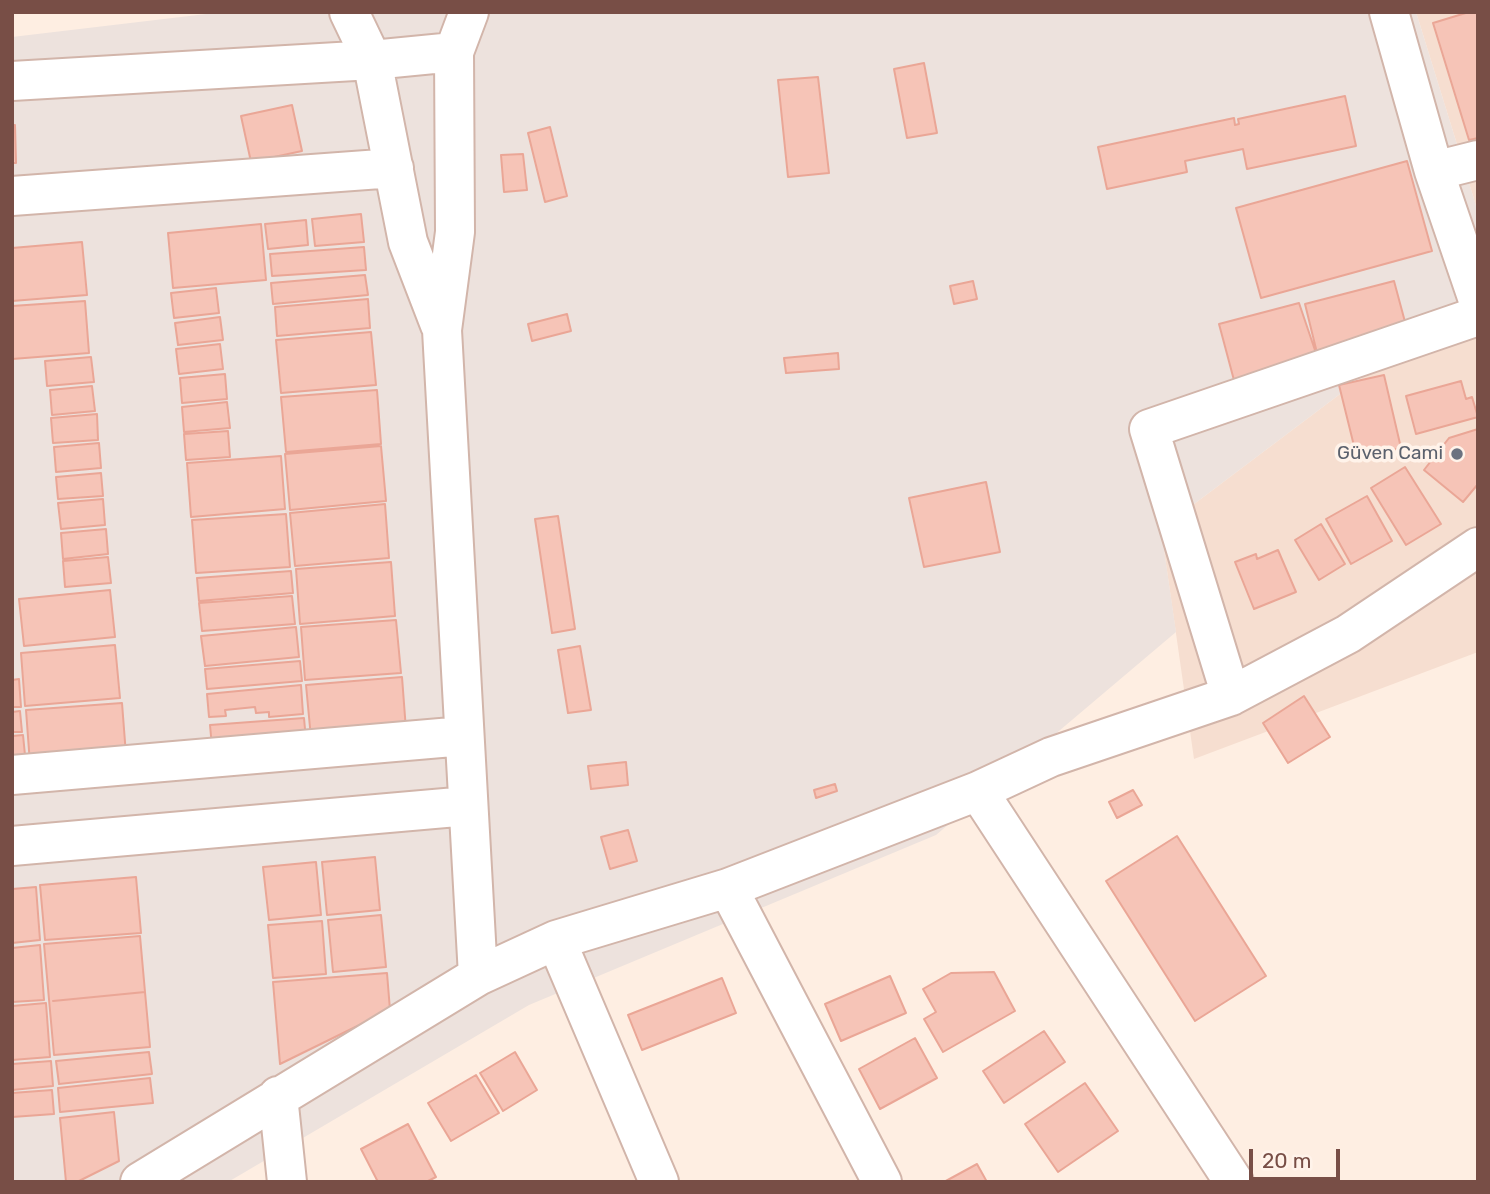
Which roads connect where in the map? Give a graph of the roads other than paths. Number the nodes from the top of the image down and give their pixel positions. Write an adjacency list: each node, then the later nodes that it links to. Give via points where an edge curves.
1 (349, 12): 4 (street)
2 (1389, 12): 8 (street)
3 (466, 24): 4 (street); 12 (street, via 455,232)
4 (372, 60): 5 (street); 7 (street)
5 (12, 81)
6 (1478, 160): 8 (street)
7 (394, 168): 9 (street); 12 (street, via 408,242)
8 (1434, 171): 10 (street)
9 (12, 196)
10 (1478, 300)
11 (1478, 316): 14 (street, via 1149,429)
12 (442, 330): 15 (street)
13 (1478, 547): 14 (street, via 1348,634)
14 (1231, 696): 17 (street, via 1051,757)
15 (464, 736): 16 (street); 18 (street)
16 (12, 775)
17 (978, 791): 20 (street); 28 (street)
18 (468, 806): 19 (street); 22 (street)
19 (12, 846)
20 (728, 888): 21 (street); 27 (street)
21 (556, 940): 22 (street); 26 (street)
22 (478, 976): 23 (street)
23 (278, 1096): 24 (street); 25 (street)
24 (140, 1182)
25 (287, 1182)
26 (659, 1182)
27 (882, 1182)
28 (1234, 1182)

